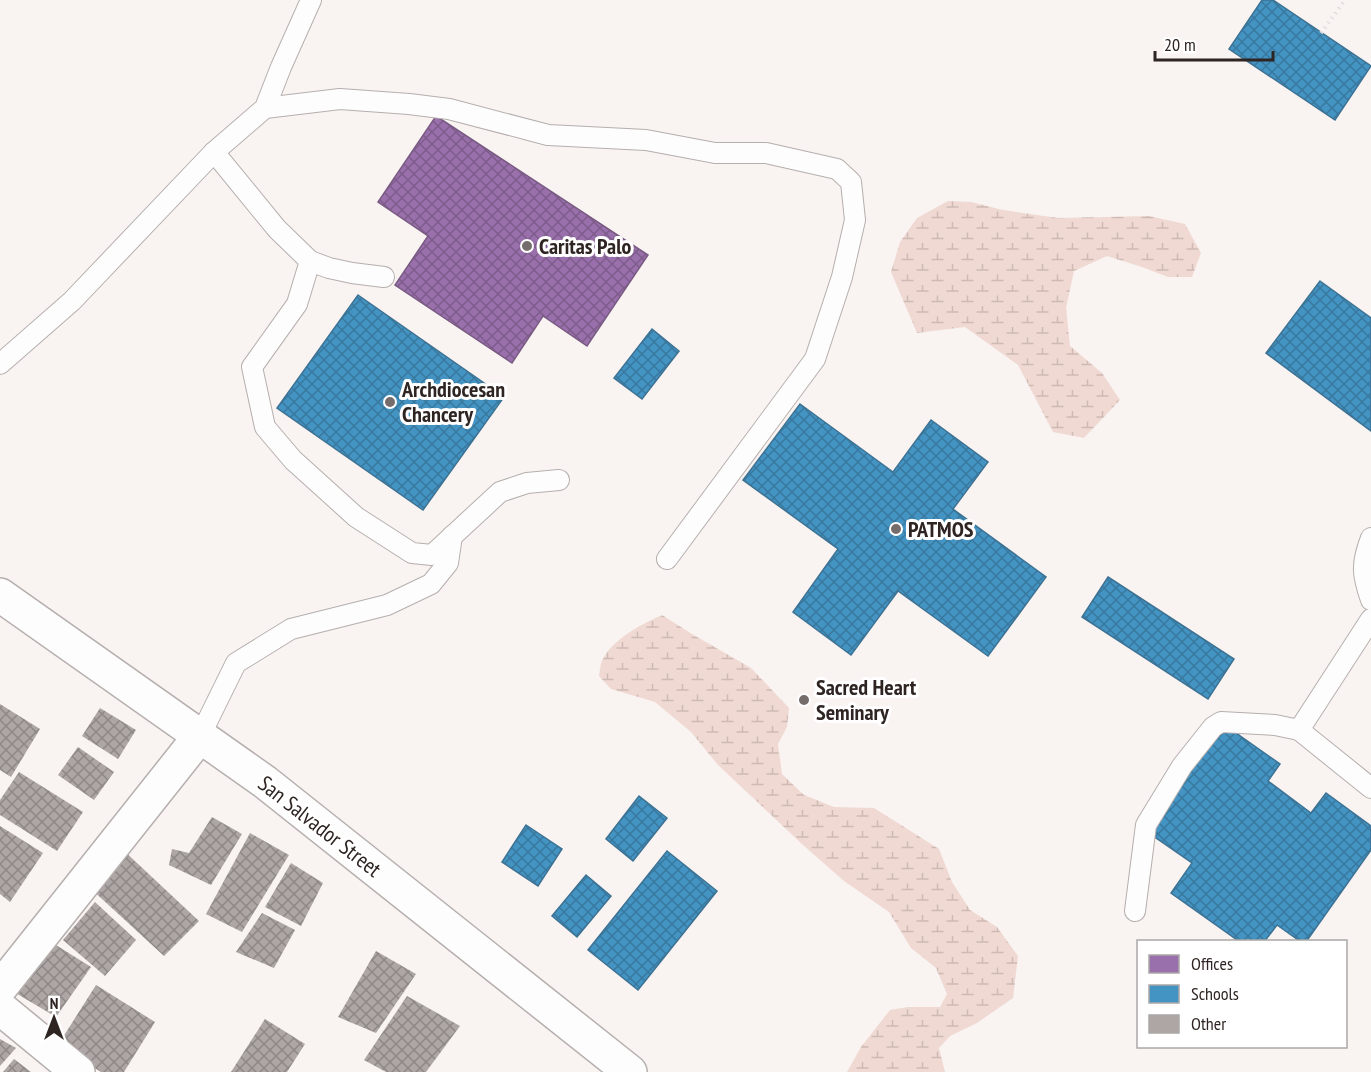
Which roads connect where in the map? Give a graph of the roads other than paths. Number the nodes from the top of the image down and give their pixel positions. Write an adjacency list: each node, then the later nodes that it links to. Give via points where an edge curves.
1 (310, 0): 2 (lane)
2 (266, 108): 3 (lane); 10 (lane, via 340,99 449,109 548,135 645,140 715,153 766,153 837,168 851,182 855,220 842,277 815,359)
3 (214, 152): 4 (lane, via 277,229); 6 (lane, via 72,300)
4 (310, 261): 5 (lane); 8 (lane, via 297,304 252,367 265,427 292,460 356,517 412,553 432,555)
5 (384, 277)
6 (0, 364)
7 (559, 480): 8 (lane, via 527,483 500,492)
8 (452, 536): 15 (lane, via 448,563 431,584 387,605 291,628 236,663)
9 (1371, 538): 12 (lane, via 1363,560)
10 (667, 559)
11 (0, 595): 15 (main road, San Salvador Street)
12 (1371, 600)
13 (1371, 620): 14 (lane)
14 (1299, 730): 16 (lane); 17 (lane, via 1221,722 1213,727 1182,766 1146,825)
15 (200, 736): 18 (main road); 21 (main road, San Salvador Street, via 266,782)
16 (1371, 788)
17 (1135, 911)
18 (0, 988)
19 (0, 1008): 20 (main road)
20 (78, 1072)
21 (630, 1072)

